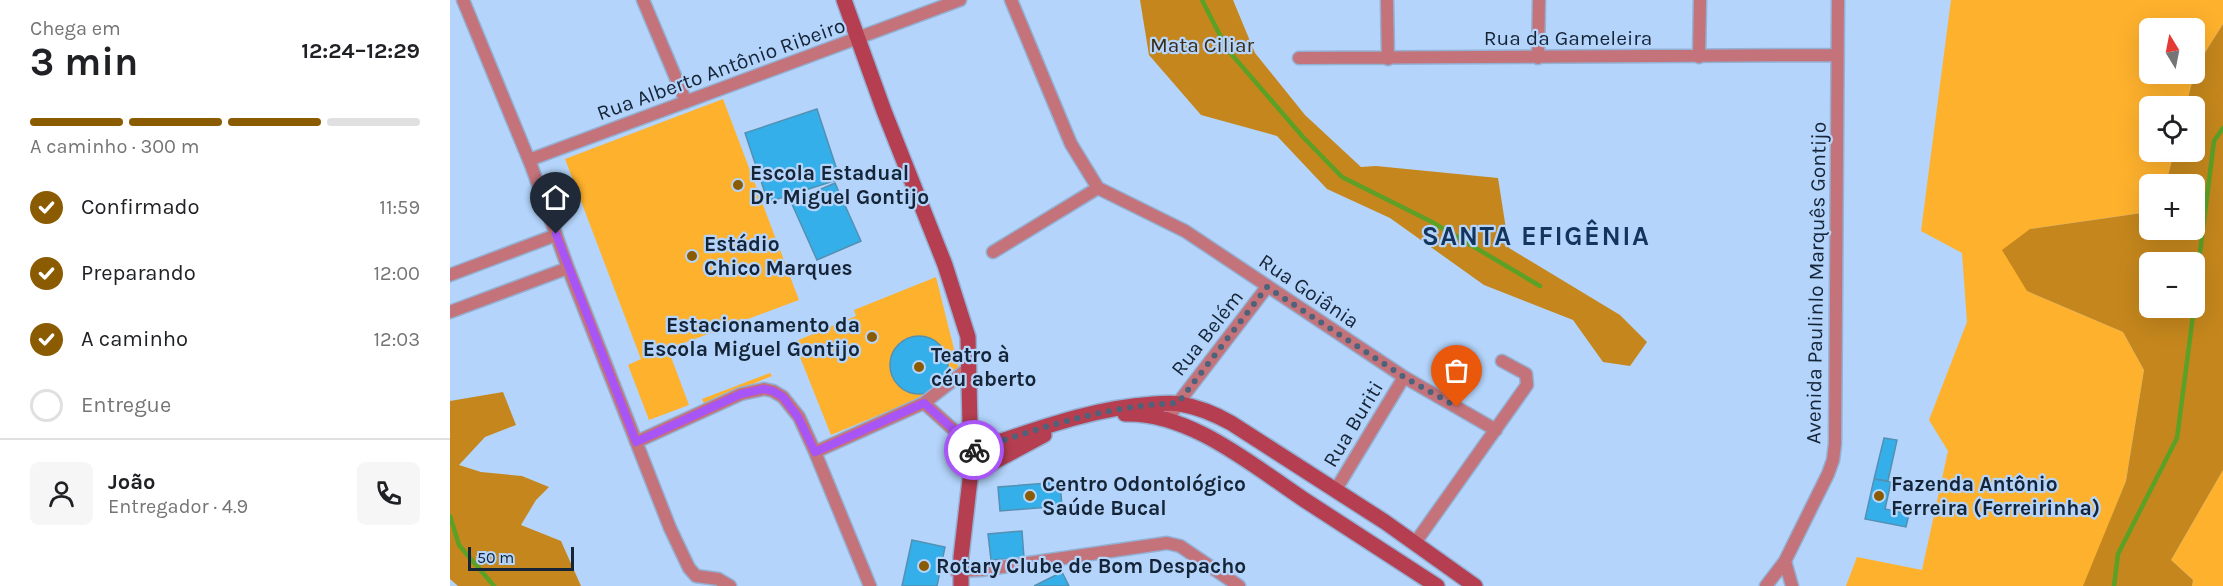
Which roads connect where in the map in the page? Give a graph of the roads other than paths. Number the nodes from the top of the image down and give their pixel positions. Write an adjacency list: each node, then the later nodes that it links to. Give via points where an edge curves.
1 (463, 0): 17 (street)
2 (643, 0): 16 (street)
3 (844, 0): 10 (main road)
4 (960, 0): 10 (street, Rua Alberto Antônio Ribeiro)
5 (1011, 0): 18 (street, via 1071,144)
6 (1387, 0): 15 (street)
7 (1539, 0): 14 (street)
8 (1700, 0): 12 (street)
9 (1838, 0): 11 (street, Avenida Paulinlo Marquês Gontijo)
10 (859, 39): 16 (street, Rua Alberto Antônio Ribeiro); 26 (main road, via 963,316)
11 (1837, 56): 12 (street, Rua da Gameleira); 39 (street, Avenida Paulinlo Marquês Gontijo, via 1835,444 1828,474)
12 (1699, 57): 14 (street, Rua da Gameleira)
13 (1299, 58): 15 (street, Rua da Gameleira)
14 (1538, 58): 15 (street, Rua da Gameleira)
15 (1388, 59)
16 (686, 102): 17 (street, Rua Alberto Antônio Ribeiro)
17 (529, 160): 19 (street)
18 (1098, 188): 20 (street); 23 (street, Rua Goiânia, via 1185,231)
19 (556, 234): 21 (street); 22 (street)
20 (993, 252)
21 (568, 268): 24 (street); 33 (street)
22 (450, 275)
23 (1267, 287): 27 (street, Rua Goiânia); 29 (street, Rua Belém)
24 (450, 312)
25 (1502, 361): 32 (street, via 1526,374 1527,385)
26 (969, 368): 28 (street); 34 (main road)
27 (1404, 377): 32 (street, Rua Goiânia); 37 (street, Rua Buriti)
28 (924, 403): 34 (street); 35 (street)
29 (1178, 403): 30 (main road, via 1137,405); 31 (street, Rua Belém); 37 (main road, via 1231,423)
30 (1116, 412): 31 (main road); 34 (main road); 36 (main road, via 1052,431)
31 (1168, 420): 44 (main road, via 1212,439)
32 (1496, 430): 38 (street)
33 (636, 442): 35 (street, via 741,394 764,389 783,397); 41 (street, via 689,568 696,576 718,579)
34 (971, 445): 36 (main road)
35 (815, 452): 42 (street)
36 (971, 471): 40 (main road)
37 (1335, 491): 38 (main road)
38 (1415, 543): 45 (main road)
39 (1785, 561): 46 (street, Avenida Paulinlo Marquês Gontijo); 47 (street)
40 (959, 575): 43 (street, via 1167,543 1180,546)
41 (730, 586)
42 (870, 586)
43 (1239, 586)
44 (1437, 586)
45 (1475, 586)
46 (1766, 586)
47 (1792, 586)

